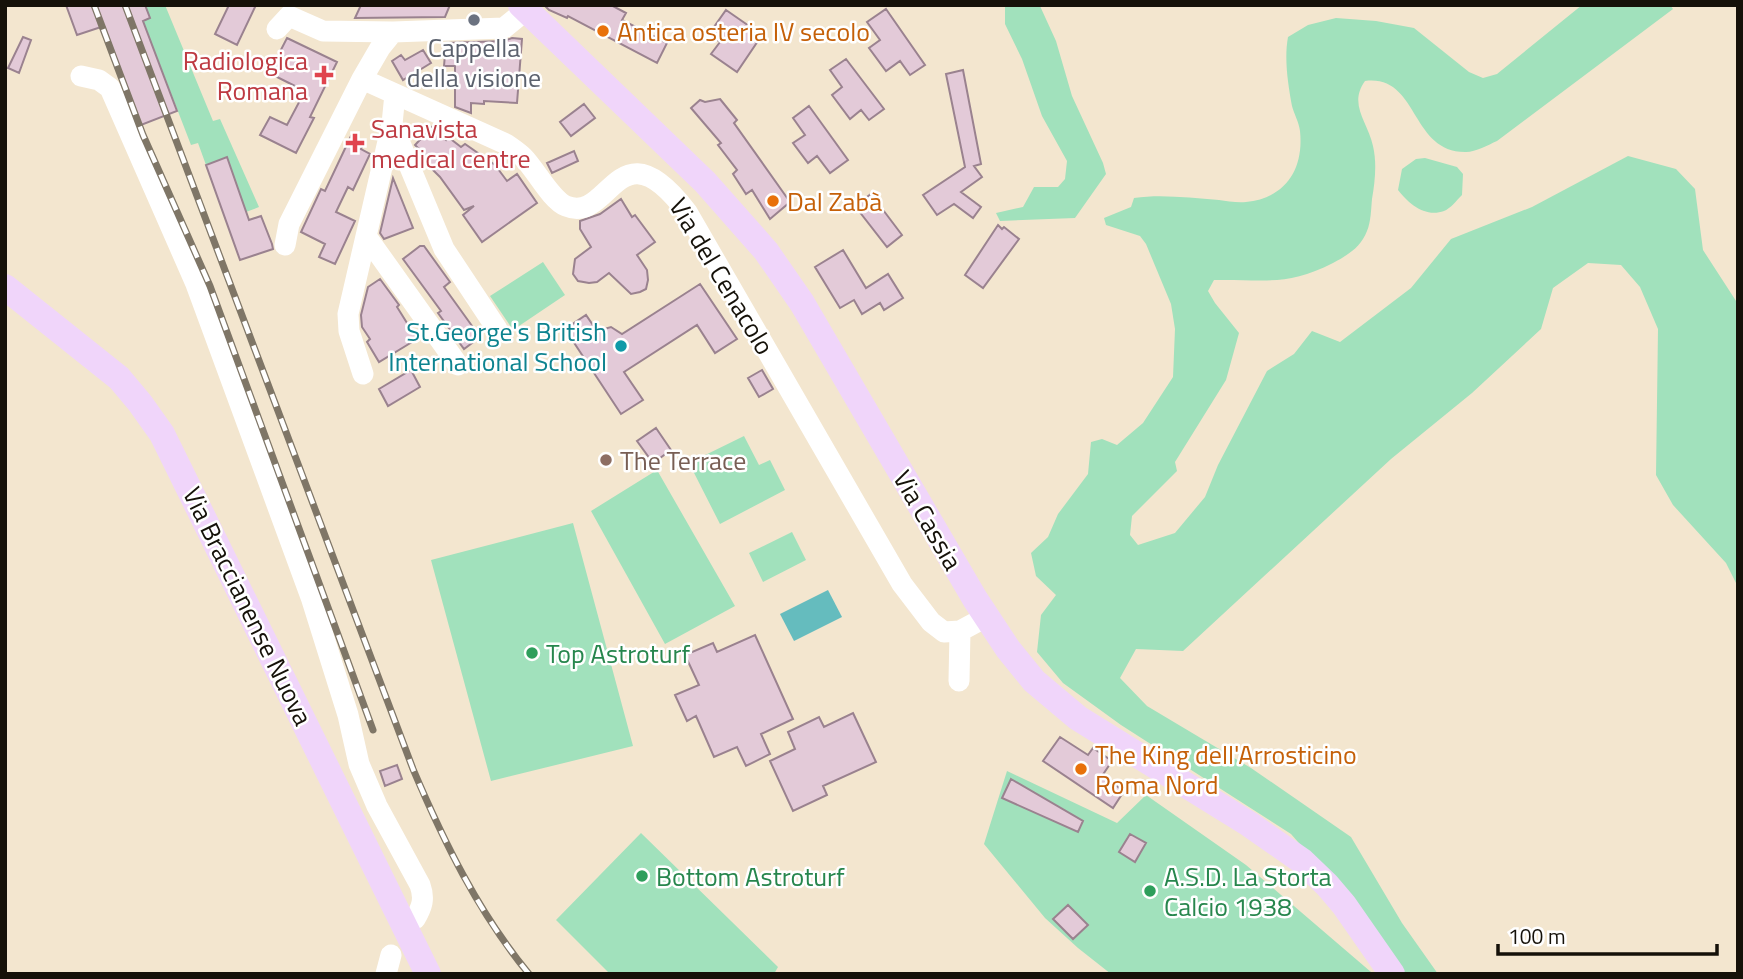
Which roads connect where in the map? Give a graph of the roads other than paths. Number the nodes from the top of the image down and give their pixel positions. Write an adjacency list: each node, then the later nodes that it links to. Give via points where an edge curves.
1 (524, 8): 3 (street, via 504,28); 14 (main road, Via Cassia, via 705,182 766,251 802,303)
2 (277, 29): 3 (street, via 289,16 323,31)
3 (393, 32): 5 (street)
4 (81, 76): 17 (street, via 110,88 196,284 312,600 359,764 421,885 424,896)
5 (362, 79): 6 (street, Via del Cenacolo); 9 (street, via 289,225)
6 (395, 94): 7 (street); 15 (street, Via del Cenacolo, via 506,144 523,157 564,206 577,209 596,201 625,175 651,177 670,190 902,584 937,628)
7 (392, 124): 8 (street); 11 (street, via 444,249)
8 (366, 236): 12 (street); 13 (street, via 348,314)
9 (285, 245)
10 (5, 287): 18 (main road, Via Braccianense Nuova, via 119,378 162,434)
11 (497, 330)
12 (458, 365)
13 (363, 374)
14 (986, 617): 15 (street); 19 (main road, Via Cassia, via 1034,681 1062,706 1258,830 1314,871)
15 (960, 631): 16 (street)
16 (959, 681)
17 (415, 919)
18 (428, 974)
19 (1392, 974)

